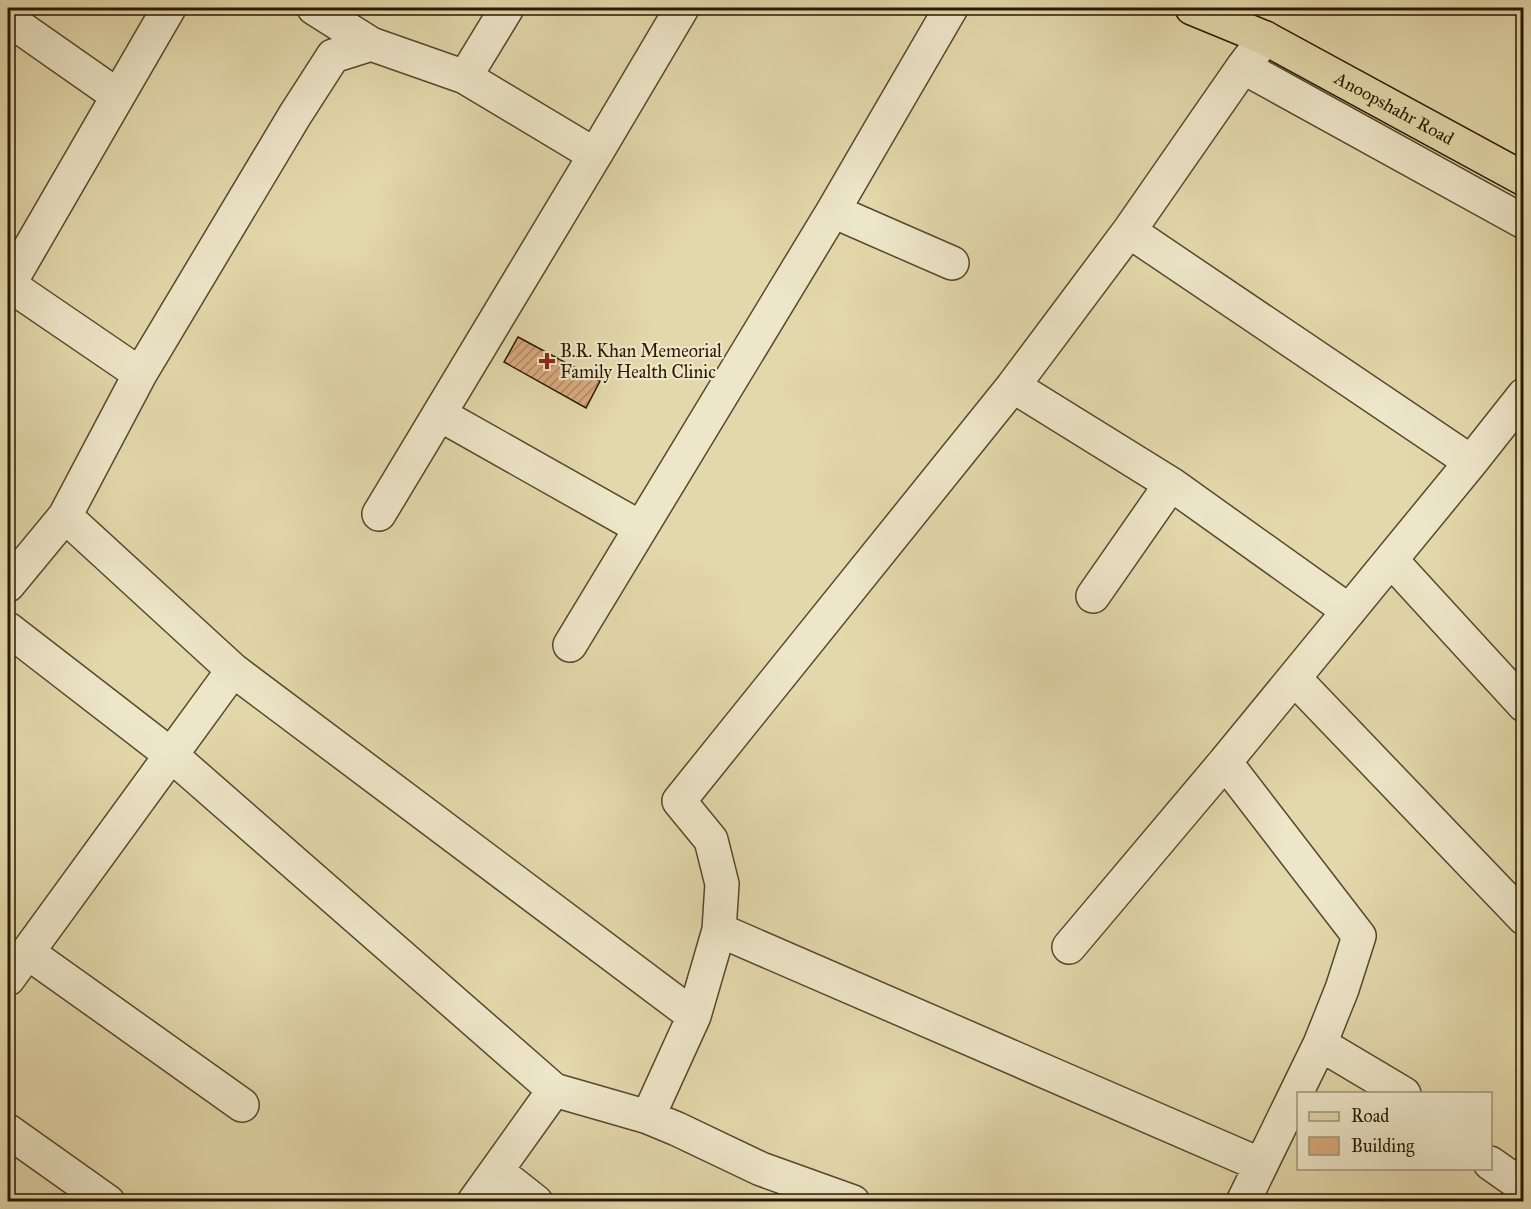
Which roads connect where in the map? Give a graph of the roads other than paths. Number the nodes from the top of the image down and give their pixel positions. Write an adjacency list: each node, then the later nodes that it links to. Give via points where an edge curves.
1 (169, 8): 12 (street)
2 (314, 8): 9 (street)
3 (507, 8): 11 (street)
4 (682, 8): 13 (street)
5 (951, 8): 15 (street)
6 (1192, 8): 8 (main road, Anoopshahr Road)
7 (8, 19): 12 (street)
8 (1266, 38): 10 (street); 14 (main road, Anoopshahr Road)
9 (371, 44): 11 (street); 20 (street, via 333,56)
10 (1242, 67): 16 (street); 17 (street)
11 (465, 77): 13 (street)
12 (118, 96): 19 (street)
13 (595, 155): 23 (street)
14 (1524, 179)
15 (834, 211): 18 (street); 28 (street)
16 (1524, 222)
17 (1129, 231): 21 (street); 24 (street)
18 (952, 263)
19 (8, 284): 20 (street)
20 (140, 374): 27 (street)
21 (1013, 386): 25 (street); 41 (street, via 679,801 711,840 722,884)
22 (1524, 395): 24 (street)
23 (439, 414): 26 (street); 28 (street)
24 (1471, 462): 29 (street)
25 (1171, 484): 31 (street); 32 (street)
26 (379, 514)
27 (65, 516): 30 (street); 35 (street)
28 (641, 528): 34 (street)
29 (1391, 560): 32 (street); 37 (street)
30 (8, 585)
31 (1093, 596)
32 (1349, 611): 36 (street)
33 (8, 628): 38 (street)
34 (570, 645)
35 (234, 670): 38 (street); 45 (street)
36 (1294, 678): 39 (street); 40 (street)
37 (1524, 705)
38 (171, 755): 43 (street); 47 (street)
39 (1225, 762): 42 (street); 46 (street, via 1359,936)
40 (1524, 918)
41 (719, 930): 45 (street); 53 (street)
42 (1069, 947)
43 (27, 952): 44 (street); 49 (street)
44 (8, 979)
45 (694, 1016): 50 (street)
46 (1320, 1044): 48 (street); 53 (street)
47 (554, 1090): 50 (street); 54 (street)
48 (1401, 1092)
49 (242, 1105)
50 (648, 1117): 59 (street, via 760,1169)
51 (8, 1131): 56 (street)
52 (1492, 1164): 55 (street)
53 (1261, 1165): 60 (street)
54 (497, 1171): 57 (street); 58 (street)
55 (1524, 1187)
56 (108, 1202)
57 (474, 1202)
58 (536, 1202)
59 (853, 1202)
60 (1243, 1202)

